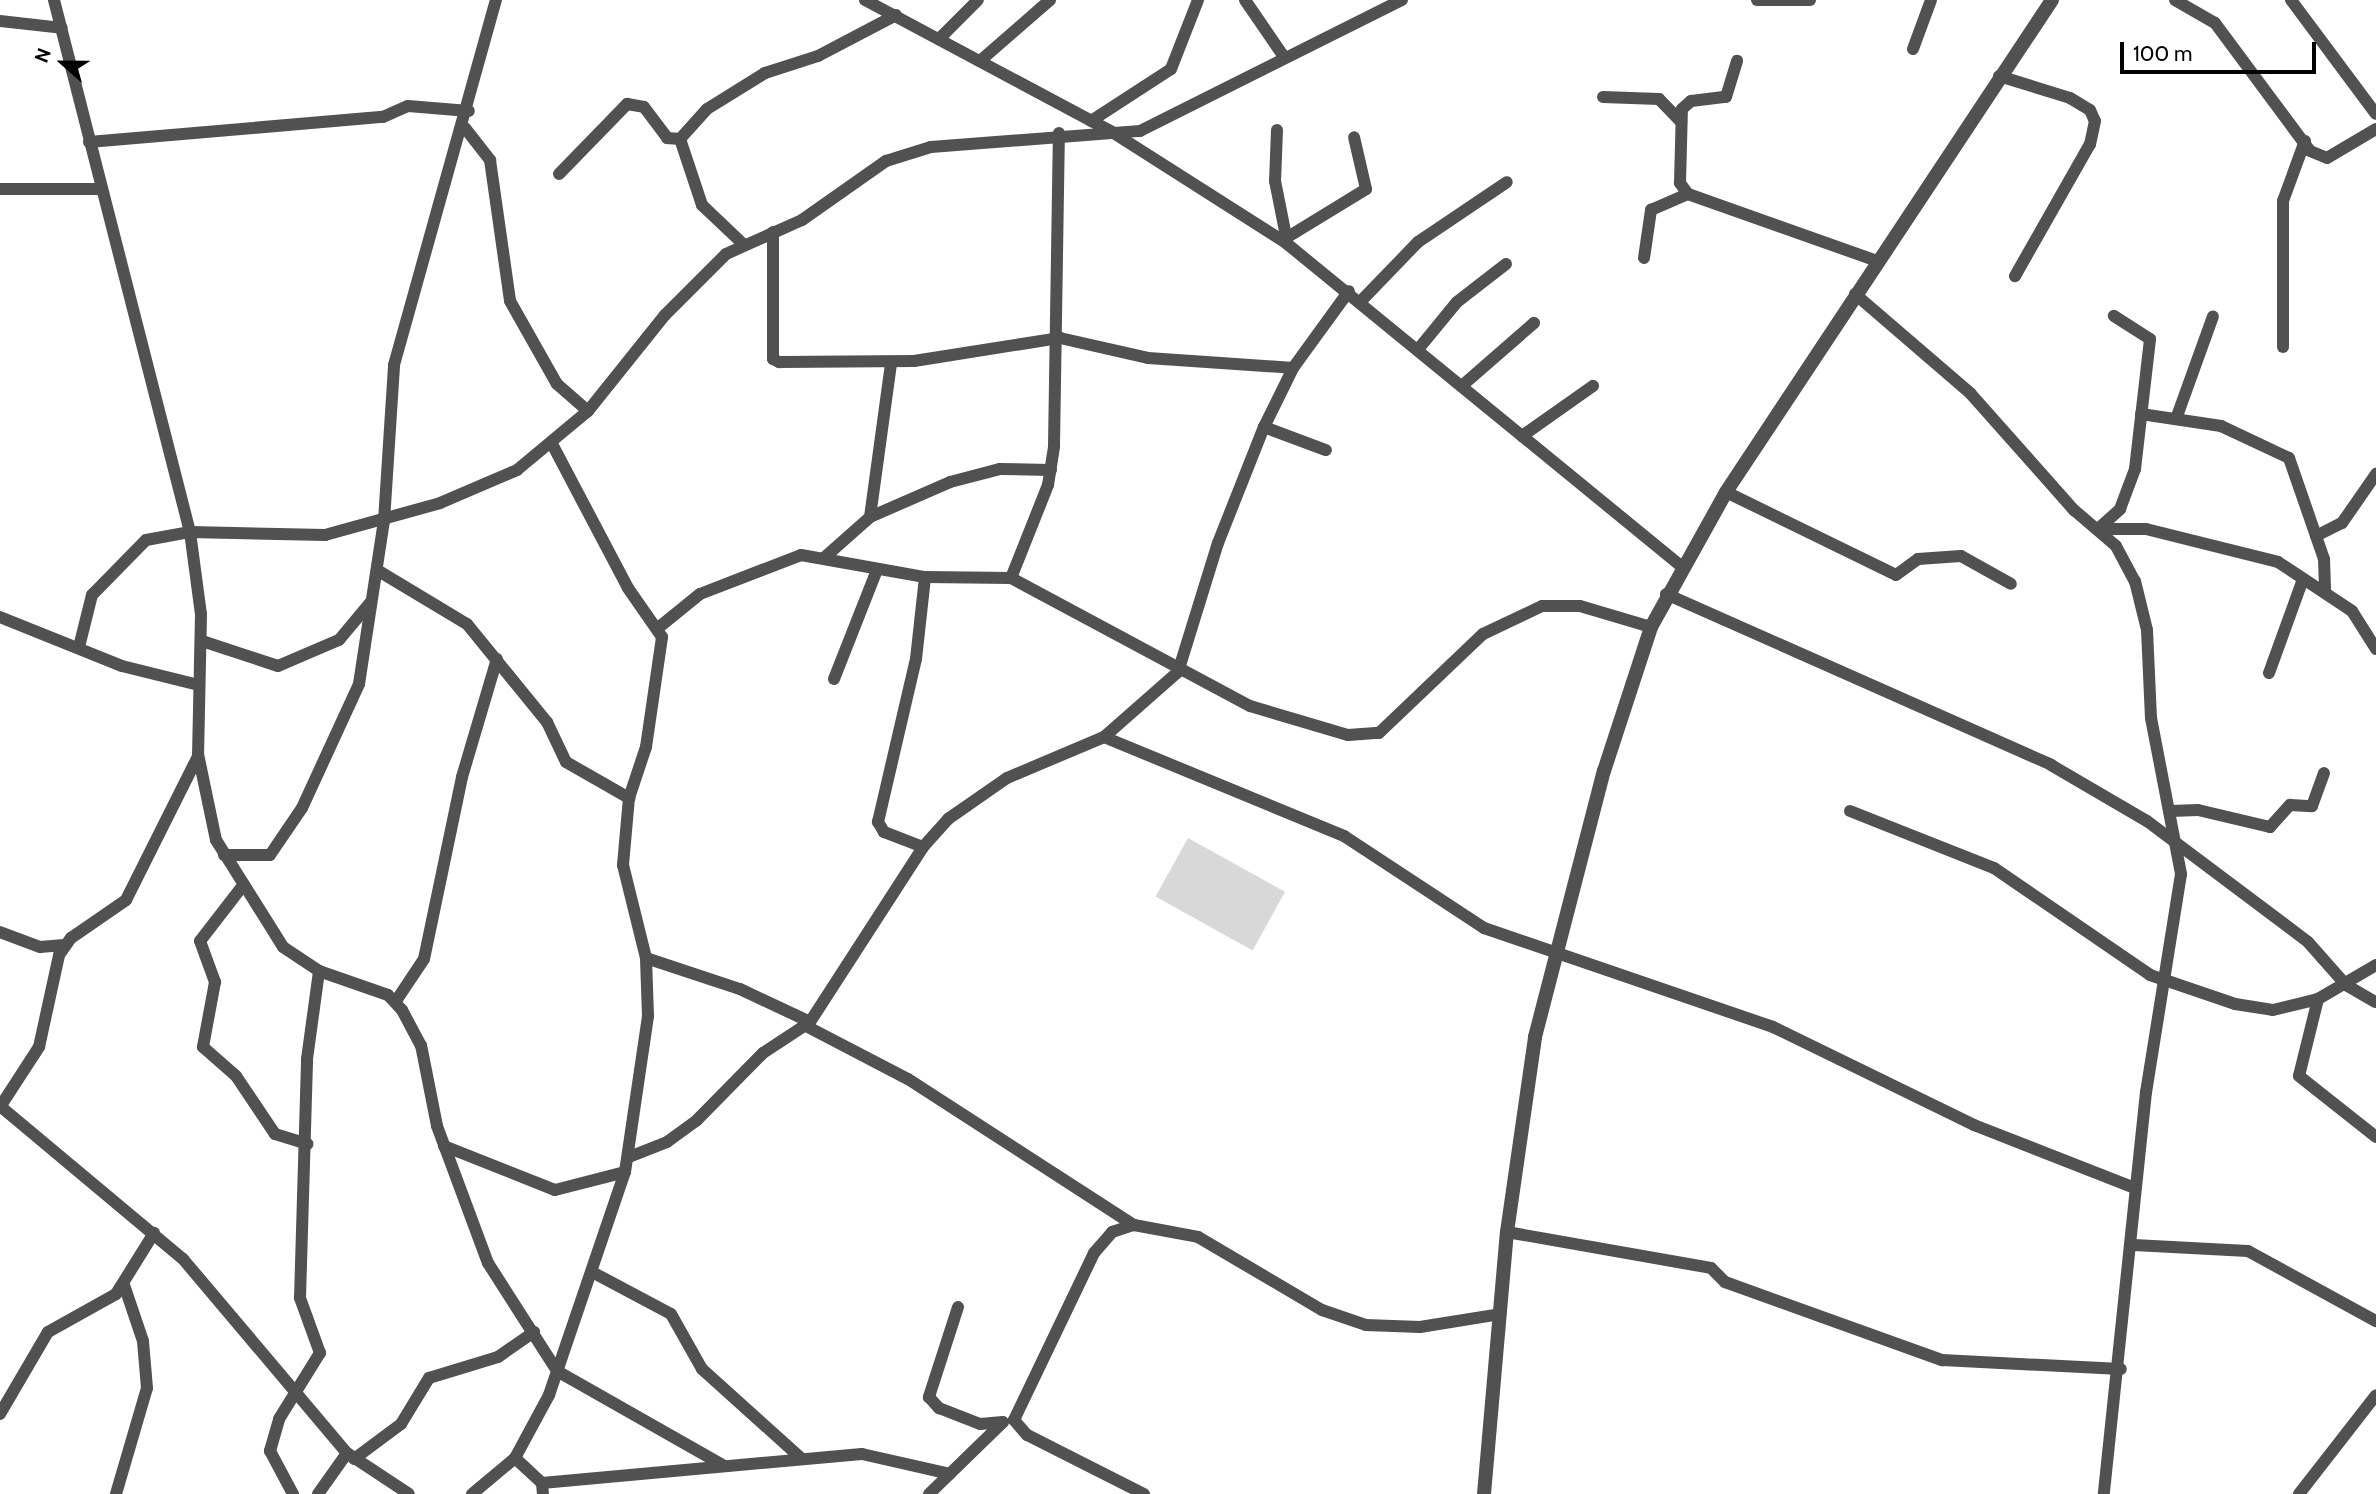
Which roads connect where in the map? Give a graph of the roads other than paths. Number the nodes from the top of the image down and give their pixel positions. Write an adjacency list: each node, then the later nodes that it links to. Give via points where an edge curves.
1 (54, 0): 17 (street)
2 (496, 0): 25 (street)
3 (865, 0): 15 (street)
4 (978, 0): 18 (street)
5 (1050, 0): 21 (street)
6 (1198, 0): 27 (street, via 1171,69)
7 (1245, 0): 20 (street)
8 (1402, 0): 20 (street)
9 (1757, 0): 10 (street)
10 (1810, 0)
11 (1931, 0): 19 (street)
12 (2052, 0): 23 (street)
13 (2175, 0): 36 (street, via 2216,23)
14 (2291, 0): 26 (street)
15 (896, 15): 18 (street); 35 (street, via 818,56 765,73 708,109)
16 (0, 20): 17 (street)
17 (62, 28): 37 (street)
18 (939, 39): 21 (street)
19 (1913, 49)
20 (1284, 57): 32 (street, via 1149,128)
21 (980, 61): 27 (street)
22 (1737, 61): 28 (street, via 1726,97 1685,103)
23 (1999, 76): 47 (street); 49 (street, via 2070,99 2090,110 2095,121 2091,144)
24 (1603, 97): 28 (street, via 1659,99)
25 (469, 111): 29 (street); 37 (street, via 408,106 383,117)
26 (2376, 114)
27 (1090, 121): 32 (street)
28 (1681, 122): 42 (street, via 1680,183)
29 (465, 128): 63 (street, via 490,160 499,256 514,311 557,384); 74 (street, via 435,209 394,365)
30 (2376, 129): 36 (street, via 2326,158)
31 (1277, 130): 44 (street, via 1275,181)
32 (1112, 132): 33 (street); 44 (street)
33 (1059, 133): 43 (street, via 906,153); 56 (street)
34 (1354, 137): 44 (street, via 1366,189)
35 (680, 139): 38 (street, via 667,138 644,107 627,104); 45 (street, via 702,205)
36 (2305, 141): 58 (street, via 2283,201)
37 (89, 142): 41 (street)
38 (559, 174)
39 (1507, 182): 52 (street, via 1418,242)
40 (0, 189): 41 (street)
41 (100, 189): 76 (street)
42 (1688, 194): 46 (street, via 1651,210); 47 (street)
43 (773, 232): 45 (street); 59 (street, via 773,359)
44 (1289, 239): 50 (street)
45 (742, 243): 63 (street, via 665,315)
46 (1644, 258)
47 (1877, 261): 51 (street)
48 (1506, 264): 57 (street, via 1457,302)
49 (2015, 276)
50 (1349, 291): 52 (street); 60 (street)
51 (1855, 294): 72 (street); 75 (street, via 1970,393)
52 (1361, 301): 57 (street)
53 (2114, 316): 64 (street, via 2150,339)
54 (2213, 316): 65 (street)
55 (1534, 323): 61 (street)
56 (1060, 338): 59 (street); 60 (street, via 1148,358); 70 (street)
57 (1420, 347): 61 (street)
58 (2283, 347)
59 (891, 363): 73 (street)
60 (1293, 368): 66 (street)
61 (1464, 384): 67 (street)
62 (1593, 386): 67 (street)
63 (588, 411): 68 (street)
64 (2141, 414): 65 (street); 75 (street, via 2132,479 2120,509)
65 (2176, 419): 77 (street, via 2249,436 2289,458)
66 (1264, 427): 69 (street); 96 (street, via 1218,543)
67 (1522, 436): 79 (street)
68 (552, 444): 74 (street, via 496,481); 91 (street, via 628,588)
69 (1326, 450)
70 (1051, 470): 73 (street, via 1000,468 965,477); 83 (street)
71 (2376, 474): 77 (street, via 2342,523)
72 (1726, 492): 79 (street); 85 (street, via 1896,575 1918,559 1961,555)
73 (870, 517): 78 (street)
74 (384, 521): 76 (street, via 291,538); 80 (street)
75 (2098, 529): 84 (street, via 2146,529 2257,553); 105 (street, via 2116,546 2141,599 2151,718)
76 (190, 532): 92 (street); 93 (street, via 134,549 92,595)
77 (2316, 536): 86 (street)
78 (825, 557): 81 (street); 91 (street, via 801,555 764,564 690,599)
79 (1681, 566): 87 (street)
80 (377, 570): 88 (street); 95 (street, via 450,610)
81 (877, 570): 82 (street); 98 (street)
82 (925, 577): 83 (street); 106 (street, via 916,659 878,822 884,832)
83 (1012, 578): 96 (street)
84 (2303, 579): 86 (street); 97 (street)
85 (2011, 584)
86 (2325, 593): 94 (street, via 2359,618)
87 (1666, 594): 90 (street); 107 (street, via 2051,765 2147,821)
88 (372, 600): 92 (street, via 339,639 297,662 262,664); 108 (street, via 359,684 302,808 267,858)
89 (0, 617): 93 (street)
90 (1651, 627): 96 (street, via 1580,606 1542,606 1474,641 1379,733 1348,735 1282,718); 112 (street)
91 (658, 628): 103 (street, via 663,647 649,735)
92 (202, 641): 99 (street)
93 (79, 647): 99 (street, via 141,672)
94 (2376, 649)
95 (497, 660): 103 (street, via 547,722 566,762); 119 (street, via 462,777 424,960)
96 (1178, 671): 100 (street)
97 (2269, 673)
98 (834, 679)
99 (199, 685): 101 (street)
100 (1104, 737): 106 (street, via 1007,778 948,819); 112 (street, via 1344,836 1484,928)
101 (198, 754): 108 (street, via 211,826); 111 (street, via 126,900)
102 (2324, 773): 105 (street, via 2312,806 2284,808 2270,827 2198,810)
103 (629, 798): 113 (street, via 624,883)
104 (1850, 811): 116 (street, via 1994,868 2140,968)
105 (2171, 811): 107 (street)
106 (923, 846): 121 (street)
107 (2179, 849): 116 (street, via 2181,874); 117 (street, via 2308,942)
108 (224, 855): 109 (street)
109 (241, 888): 115 (street, via 283,947); 124 (street, via 200,941 215,982 202,1047 236,1076 275,1134)
110 (0, 932): 111 (street, via 40,947)
111 (64, 945): 122 (street, via 51,973 39,1046)
112 (1553, 954): 128 (street, via 1603,964 1773,1027 1974,1125); 130 (street, via 1535,1037)
113 (646, 958): 121 (street, via 740,989); 126 (street, via 648,1016)
114 (2376, 965): 117 (street)
115 (319, 971): 119 (street); 124 (street, via 307,1059)
116 (2163, 977): 118 (street, via 2247,1008); 128 (street)
117 (2346, 985): 118 (street); 120 (street)
118 (2318, 999): 123 (street, via 2299,1076)
119 (396, 1001): 125 (street, via 421,1045)
120 (2376, 1002)
121 (808, 1024): 126 (street, via 762,1053 687,1127); 129 (street, via 908,1079)
122 (0, 1106): 131 (street)
123 (2376, 1137)
124 (307, 1144): 141 (street, via 301,1310 320,1353)
125 (444, 1146): 127 (street, via 555,1190); 138 (street, via 488,1263)
126 (629, 1157): 127 (street)
127 (625, 1172): 133 (street)
128 (2136, 1188): 132 (street)
129 (1134, 1225): 136 (street, via 1198,1237 1322,1310 1366,1325 1420,1327); 143 (street, via 1112,1232 1094,1253)
130 (1507, 1232): 136 (street); 139 (street, via 1711,1268 1725,1282 1942,1360)
131 (154, 1233): 134 (street); 141 (street, via 205,1282)
132 (2133, 1245): 137 (street, via 2248,1251); 139 (street)
133 (592, 1272): 140 (street); 148 (street, via 671,1314 702,1368)
134 (124, 1284): 144 (street, via 106,1302 48,1332); 152 (street, via 143,1340 147,1388)
135 (958, 1307): 145 (street, via 929,1397 939,1408 980,1424)
136 (1500, 1314): 159 (street)
137 (2376, 1321)
138 (534, 1332): 140 (street); 146 (street, via 498,1357 429,1378 401,1424)
139 (2121, 1369): 160 (street)
140 (556, 1371): 147 (street); 149 (street)
141 (296, 1391): 146 (street); 153 (street, via 271,1435 270,1451)
142 (2376, 1395): 161 (street)
143 (1015, 1410): 145 (street); 158 (street, via 1014,1420 1027,1435)
144 (0, 1414)
145 (1003, 1422): 150 (street)
146 (351, 1456): 154 (street); 155 (street)
147 (516, 1458): 151 (street); 156 (street)
148 (800, 1458): 149 (street); 150 (street, via 880,1454)
149 (724, 1466): 151 (street)
150 (950, 1474): 157 (street)
151 (542, 1488)
152 (116, 1494)
153 (293, 1494)
154 (318, 1494)
155 (410, 1494)
156 (472, 1494)
157 (929, 1494)
158 (1144, 1494)
159 (1485, 1494)
160 (2105, 1494)
161 (2299, 1494)

